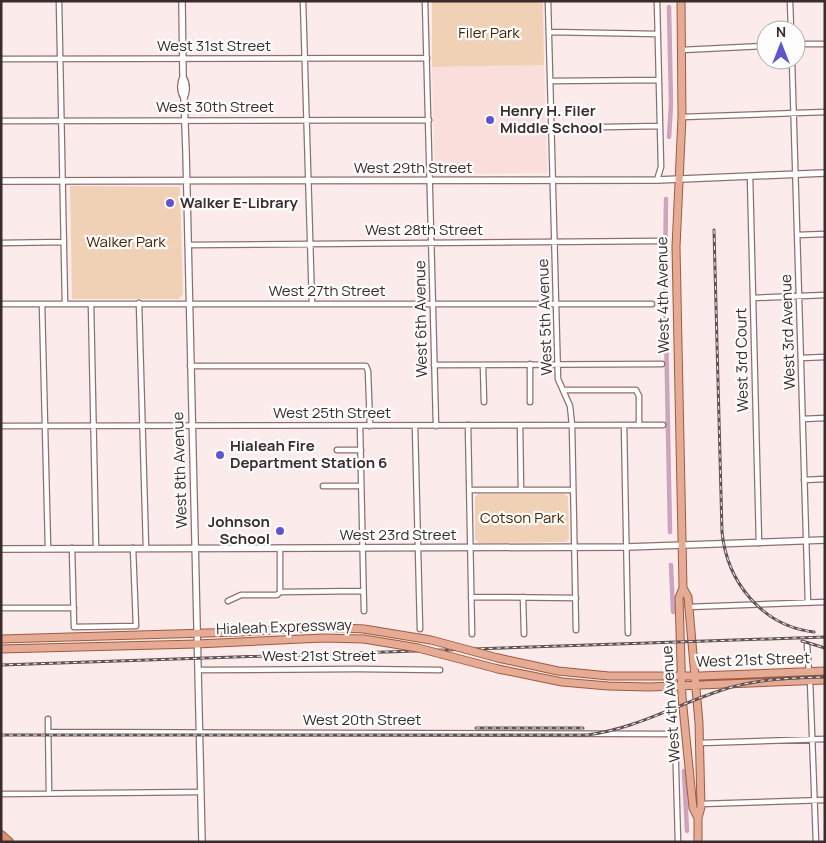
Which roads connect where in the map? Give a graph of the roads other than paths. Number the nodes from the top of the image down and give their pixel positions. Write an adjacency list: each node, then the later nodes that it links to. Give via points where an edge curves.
1 (59, 1): 20 (street)
2 (182, 1): 16 (street, West 8th Avenue)
3 (304, 1): 17 (street)
4 (425, 1): 18 (street, West 6th Avenue)
5 (548, 1): 10 (street, West 5th Avenue)
6 (657, 1): 11 (street)
7 (681, 1): 15 (main road, West 4th Avenue)
8 (790, 1): 9 (street)
9 (791, 20)
10 (549, 32): 11 (street); 22 (street, West 5th Avenue)
11 (658, 34): 23 (street)
12 (806, 44): 13 (street)
13 (825, 44)
14 (756, 46): 15 (street)
15 (682, 50): 26 (main road, West 4th Avenue)
16 (183, 58): 17 (street, West 31st Street); 20 (street, West 31st Street); 27 (street, West 8th Avenue)
17 (305, 58): 18 (street, West 31st Street); 29 (street)
18 (427, 58): 30 (street, West 6th Avenue)
19 (1, 59): 20 (street, West 31st Street)
20 (60, 59): 28 (street)
21 (792, 70): 25 (street, West 3rd Avenue)
22 (550, 80): 23 (street); 33 (street, West 5th Avenue)
23 (659, 80): 32 (street)
24 (825, 112): 25 (street)
25 (794, 113): 26 (street); 35 (street, West 3rd Avenue)
26 (682, 117): 37 (main road, West 4th Avenue)
27 (185, 119): 28 (street, West 30th Street); 29 (street, West 30th Street); 38 (street, West 8th Avenue)
28 (61, 120): 31 (street, West 30th Street); 44 (street)
29 (306, 120): 30 (street, West 30th Street); 39 (street)
30 (429, 120): 40 (street, West 6th Avenue)
31 (1, 121)
32 (660, 126): 33 (street); 42 (street, via 660,170)
33 (551, 128): 41 (street, West 5th Avenue)
34 (825, 173): 35 (street, West 29th Street)
35 (796, 174): 36 (street, West 29th Street); 46 (street, West 3rd Avenue)
36 (750, 176): 37 (street, West 29th Street); 56 (street, West 3rd Court)
37 (678, 179): 42 (street, West 29th Street); 107 (main road, West 4th Avenue, via 676,303)
38 (186, 180): 39 (street, West 29th Street); 44 (street, West 29th Street); 53 (street, West 8th Avenue)
39 (308, 180): 40 (street, West 29th Street); 52 (street)
40 (431, 180): 41 (street, West 29th Street); 49 (street, West 6th Avenue)
41 (553, 180): 42 (street, West 29th Street); 50 (street, West 5th Avenue)
42 (656, 180)
43 (1, 181): 44 (street, West 29th Street)
44 (64, 181): 48 (street)
45 (825, 234): 46 (street)
46 (798, 235): 55 (street, West 3rd Avenue)
47 (660, 241): 50 (street, West 28th Street)
48 (64, 242): 51 (street); 61 (street)
49 (432, 242): 50 (street, West 28th Street); 52 (street, West 28th Street); 65 (street, West 6th Avenue)
50 (554, 242): 58 (street, West 5th Avenue)
51 (1, 243)
52 (310, 244): 53 (street, West 28th Street); 64 (street)
53 (188, 245): 57 (street, West 8th Avenue)
54 (825, 295): 55 (street)
55 (799, 296): 56 (street); 68 (street, West 3rd Avenue)
56 (753, 298): 106 (street, West 3rd Court)
57 (189, 303): 63 (street, West 27th Street); 64 (street, West 27th Street); 74 (street, West 8th Avenue)
58 (556, 303): 65 (street, West 27th Street); 66 (street, West 27th Street); 70 (street, West 5th Avenue)
59 (1, 304): 60 (street, West 27th Street)
60 (42, 304): 61 (street, West 27th Street); 87 (street)
61 (65, 304): 62 (street, West 27th Street)
62 (91, 304): 63 (street, West 27th Street); 88 (street)
63 (139, 304): 89 (street)
64 (312, 304): 65 (street, West 27th Street)
65 (433, 304): 72 (street, West 6th Avenue)
66 (652, 304)
67 (825, 357): 68 (street)
68 (801, 358): 79 (street, West 3rd Avenue)
69 (530, 364): 70 (street); 73 (street); 77 (street)
70 (558, 364): 71 (street); 75 (street, West 5th Avenue, via 558,379)
71 (662, 364)
72 (434, 365): 73 (street); 94 (street, West 6th Avenue)
73 (483, 365): 76 (street)
74 (190, 366): 90 (street, West 8th Avenue); 92 (street, via 366,366)
75 (563, 390): 82 (street, West 5th Avenue, via 570,406); 84 (street, via 636,390)
76 (484, 402)
77 (530, 402)
78 (825, 418): 79 (street)
79 (802, 419): 98 (street, West 3rd Avenue)
80 (468, 425): 81 (street, West 25th Street); 94 (street, West 25th Street); 101 (street)
81 (520, 425): 82 (street, West 25th Street); 102 (street)
82 (572, 425): 83 (street, West 25th Street); 103 (street, West 5th Avenue)
83 (624, 425): 84 (street, West 25th Street); 109 (street)
84 (639, 425): 85 (street, West 25th Street)
85 (663, 425)
86 (1, 426): 87 (street, West 25th Street)
87 (45, 426): 88 (street, West 25th Street); 110 (street)
88 (93, 426): 89 (street, West 25th Street); 112 (street)
89 (142, 426): 90 (street, West 25th Street); 114 (street)
90 (192, 426): 91 (street, West 25th Street); 115 (street, West 8th Avenue)
91 (360, 426): 92 (street, West 25th Street); 96 (street)
92 (370, 426): 93 (street, West 25th Street)
93 (415, 426): 94 (street, West 25th Street); 118 (street)
94 (436, 426)
95 (337, 450): 96 (street)
96 (361, 450): 100 (street)
97 (825, 479): 98 (street)
98 (804, 480): 105 (street, West 3rd Avenue)
99 (323, 486): 100 (street)
100 (362, 486): 117 (street)
101 (470, 490): 102 (street); 119 (street)
102 (521, 490): 103 (street)
103 (573, 490): 108 (street, West 5th Avenue)
104 (825, 540): 105 (street, West 23rd Street)
105 (806, 541): 106 (street, West 23rd Street); 129 (street, West 3rd Avenue)
106 (759, 543): 107 (street, West 23rd Street)
107 (682, 546): 109 (street, West 23rd Street); 121 (main road, West 4th Avenue)
108 (574, 547): 109 (street, West 23rd Street); 119 (street, West 23rd Street); 126 (street, West 5th Avenue)
109 (626, 547): 139 (street)
110 (48, 548): 111 (street, West 23rd Street); 120 (street, West 23rd Street)
111 (72, 548): 112 (street, West 23rd Street); 131 (street)
112 (96, 548): 113 (street, West 23rd Street)
113 (133, 548): 114 (street, West 23rd Street); 131 (street, via 136,626 74,627)
114 (146, 548): 115 (street, West 23rd Street)
115 (195, 548): 116 (street, West 23rd Street); 136 (street, West 8th Avenue)
116 (280, 548): 117 (street, West 23rd Street); 122 (street)
117 (363, 548): 118 (street, West 23rd Street); 123 (street)
118 (418, 548): 119 (street, West 23rd Street); 134 (street)
119 (471, 548): 124 (street)
120 (1, 549)
121 (683, 588): 132 (main road, West 4th Avenue, via 688,597); 148 (main road, West 4th Avenue, via 680,598)
122 (280, 592): 123 (street); 127 (street, via 277,595 240,595)
123 (363, 592): 133 (street)
124 (471, 597): 125 (street); 137 (street)
125 (523, 597): 126 (street); 138 (street)
126 (576, 598): 135 (street, West 5th Avenue)
127 (228, 601)
128 (825, 602): 129 (street)
129 (808, 603): 132 (street)
130 (1, 608): 131 (street)
131 (74, 608)
132 (688, 608): 149 (main road, West 4th Avenue)
133 (364, 610)
134 (420, 629)
135 (576, 630)
136 (197, 633): 140 (main road, Hialeah Expressway); 141 (street, West 8th Avenue); 148 (main road, Hialeah Expressway, bridge, via 320,627 364,629 431,640 531,666 584,674)
137 (472, 634)
138 (524, 634)
139 (628, 634)
140 (1, 639)
141 (197, 644): 143 (main road, Hialeah Expressway); 144 (street, West 8th Avenue); 153 (main road, Hialeah Expressway, bridge, via 364,639 418,648 545,679 633,687)
142 (807, 646): 147 (street)
143 (1, 649)
144 (198, 670): 145 (street, West 21st Street); 156 (street, West 8th Avenue)
145 (440, 670)
146 (825, 671): 147 (main road, West 21st Street)
147 (809, 672): 149 (main road, West 21st Street)
148 (681, 676): 149 (main road, West 21st Street); 153 (main road, West 4th Avenue)
149 (695, 676): 152 (main road, West 4th Avenue)
150 (810, 680): 151 (main road, West 21st Street); 152 (main road, West 21st Street); 158 (street)
151 (825, 680)
152 (696, 684): 153 (main road, West 21st Street); 159 (main road, West 4th Avenue)
153 (682, 685): 166 (main road, West 4th Avenue, via 693,808)
154 (48, 719): 155 (street)
155 (48, 732): 156 (street, West 20th Street); 161 (street)
156 (200, 733): 160 (street, West 8th Avenue); 170 (street, West 20th Street, via 675,734)
157 (825, 739): 158 (street)
158 (812, 740): 159 (street); 163 (street)
159 (700, 743): 165 (main road, West 4th Avenue)
160 (201, 792): 161 (street); 169 (street, West 8th Avenue)
161 (49, 793): 162 (street)
162 (1, 794)
163 (814, 800): 164 (street); 165 (street); 172 (street)
164 (825, 800)
165 (701, 804): 166 (main road, West 4th Avenue)
166 (698, 818): 171 (main road, West 4th Avenue)
167 (1, 835): 168 (highway)
168 (10, 842)
169 (202, 842)
170 (678, 842)
171 (698, 842)
172 (816, 842)

